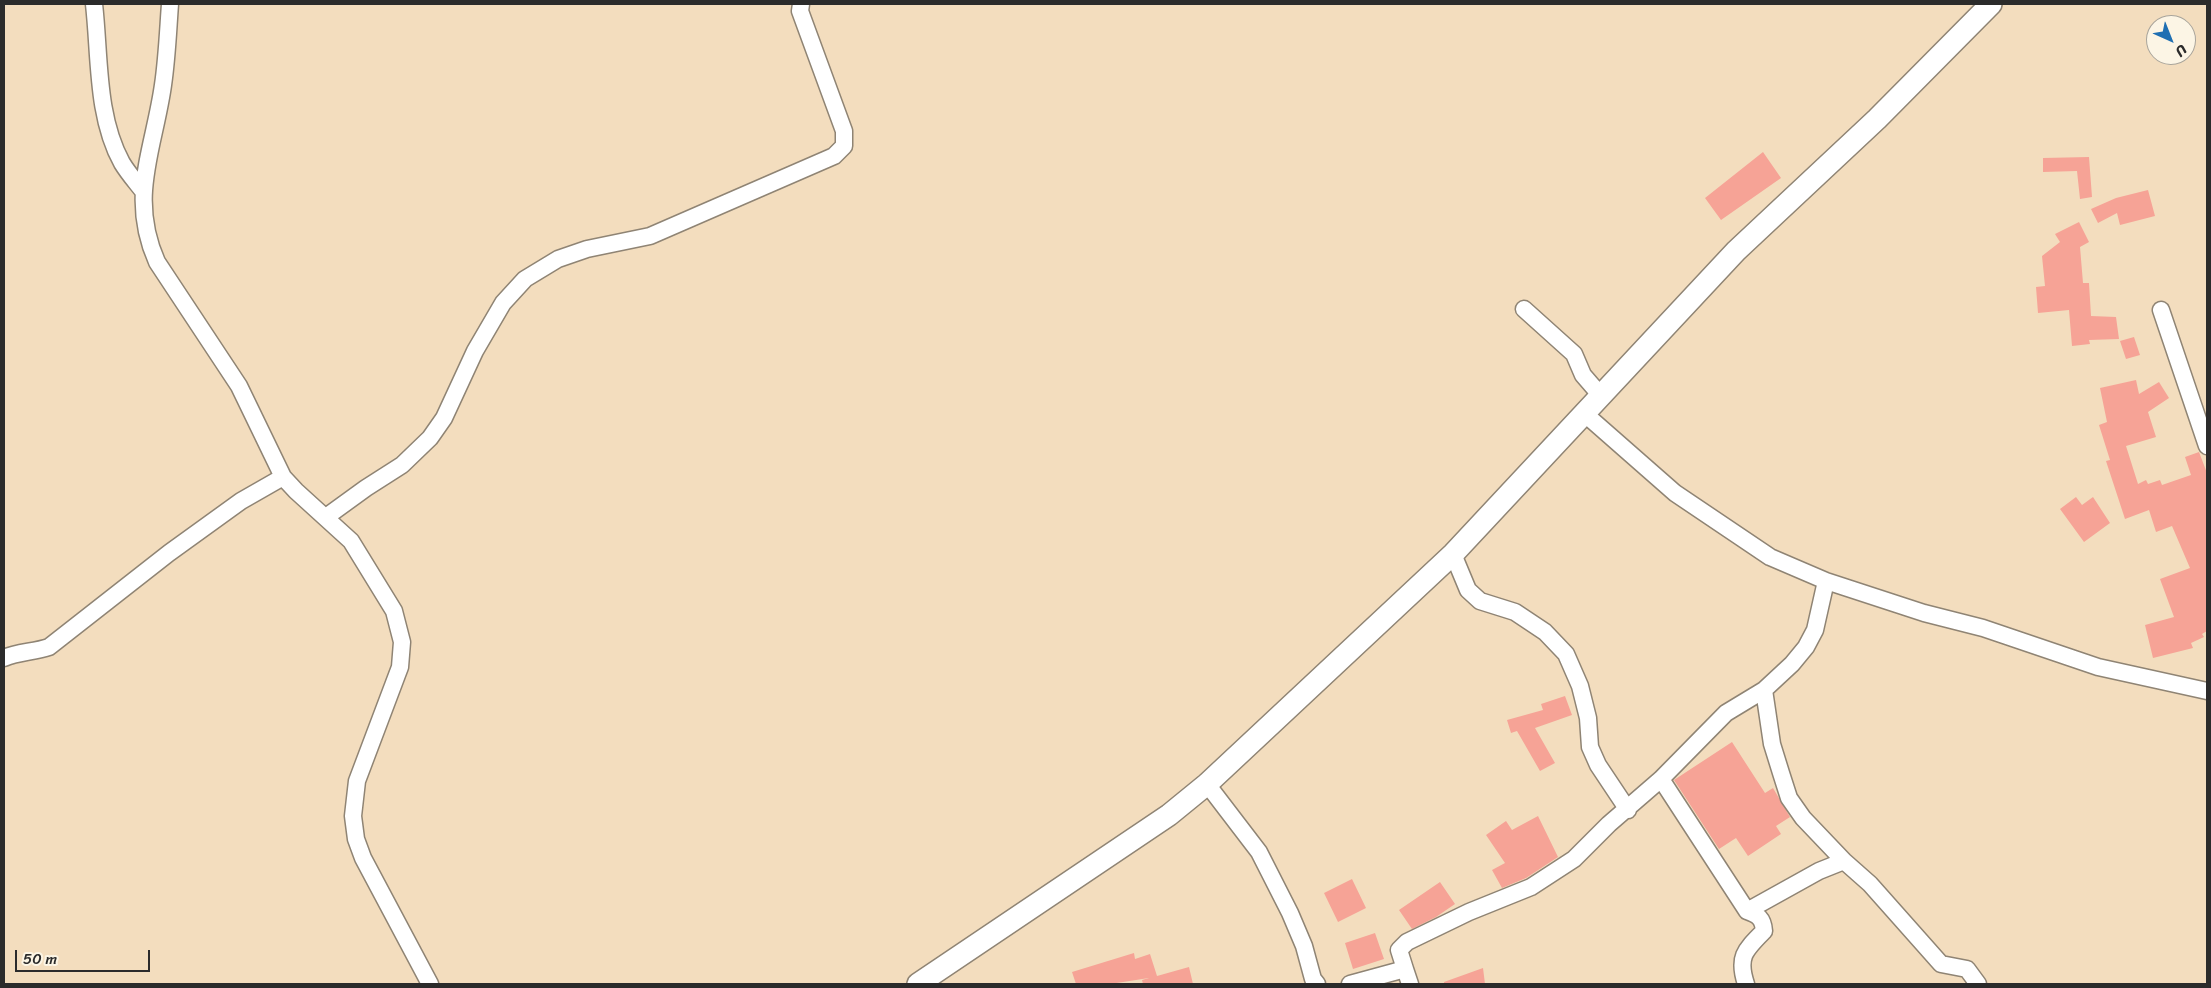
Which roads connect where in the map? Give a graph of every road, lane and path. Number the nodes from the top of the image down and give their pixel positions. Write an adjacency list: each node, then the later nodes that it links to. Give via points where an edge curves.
1 (94, 4): 5 (street, via 104,110 122,163)
2 (170, 4): 5 (street, via 163,84)
3 (801, 4): 12 (street, via 800,11 844,131 844,146 834,156 671,228 558,259 525,279 503,303 444,418 430,438 402,465)
4 (1991, 4): 8 (street, via 1877,119 1736,252)
5 (143, 191): 11 (street, via 143,217 148,242 157,262 239,386)
6 (1524, 310): 8 (street, via 1574,354 1583,375)
7 (2161, 310): 10 (street)
8 (1602, 397): 9 (street)
9 (1585, 414): 13 (street); 14 (street, via 1675,493 1770,557)
10 (2207, 446)
11 (283, 477): 12 (street); 15 (street, via 241,501 169,553 49,647)
12 (326, 517): 24 (street, via 351,541 394,610 402,642 400,667 357,781 353,816 363,858)
13 (1453, 554): 19 (street); 20 (street, via 1468,590 1480,601 1515,612 1545,632 1566,654 1580,686 1588,718 1590,746 1598,765)
14 (1826, 581): 16 (street, via 1815,630 1806,648); 17 (street, via 1924,613 1983,628 2098,667)
15 (4, 658)
16 (1764, 690): 18 (street, via 1726,714); 21 (street, via 1772,744 1789,798 1803,818)
17 (2207, 692)
18 (1661, 779): 20 (street); 22 (street)
19 (1207, 784): 25 (street, via 1169,815); 26 (street, via 1258,852 1290,913)
20 (1628, 810): 23 (street, via 1574,859 1531,887 1407,942 1399,950)
21 (1844, 861): 22 (street, via 1819,871); 29 (street, via 1870,884 1941,964 1967,969)
22 (1747, 911): 28 (street, via 1758,915 1764,931 1748,946 1743,956 1740,966)
23 (1408, 976): 27 (street)
24 (430, 984)
25 (918, 984)
26 (1316, 984)
27 (1350, 984)
28 (1746, 984)
29 (1978, 984)

